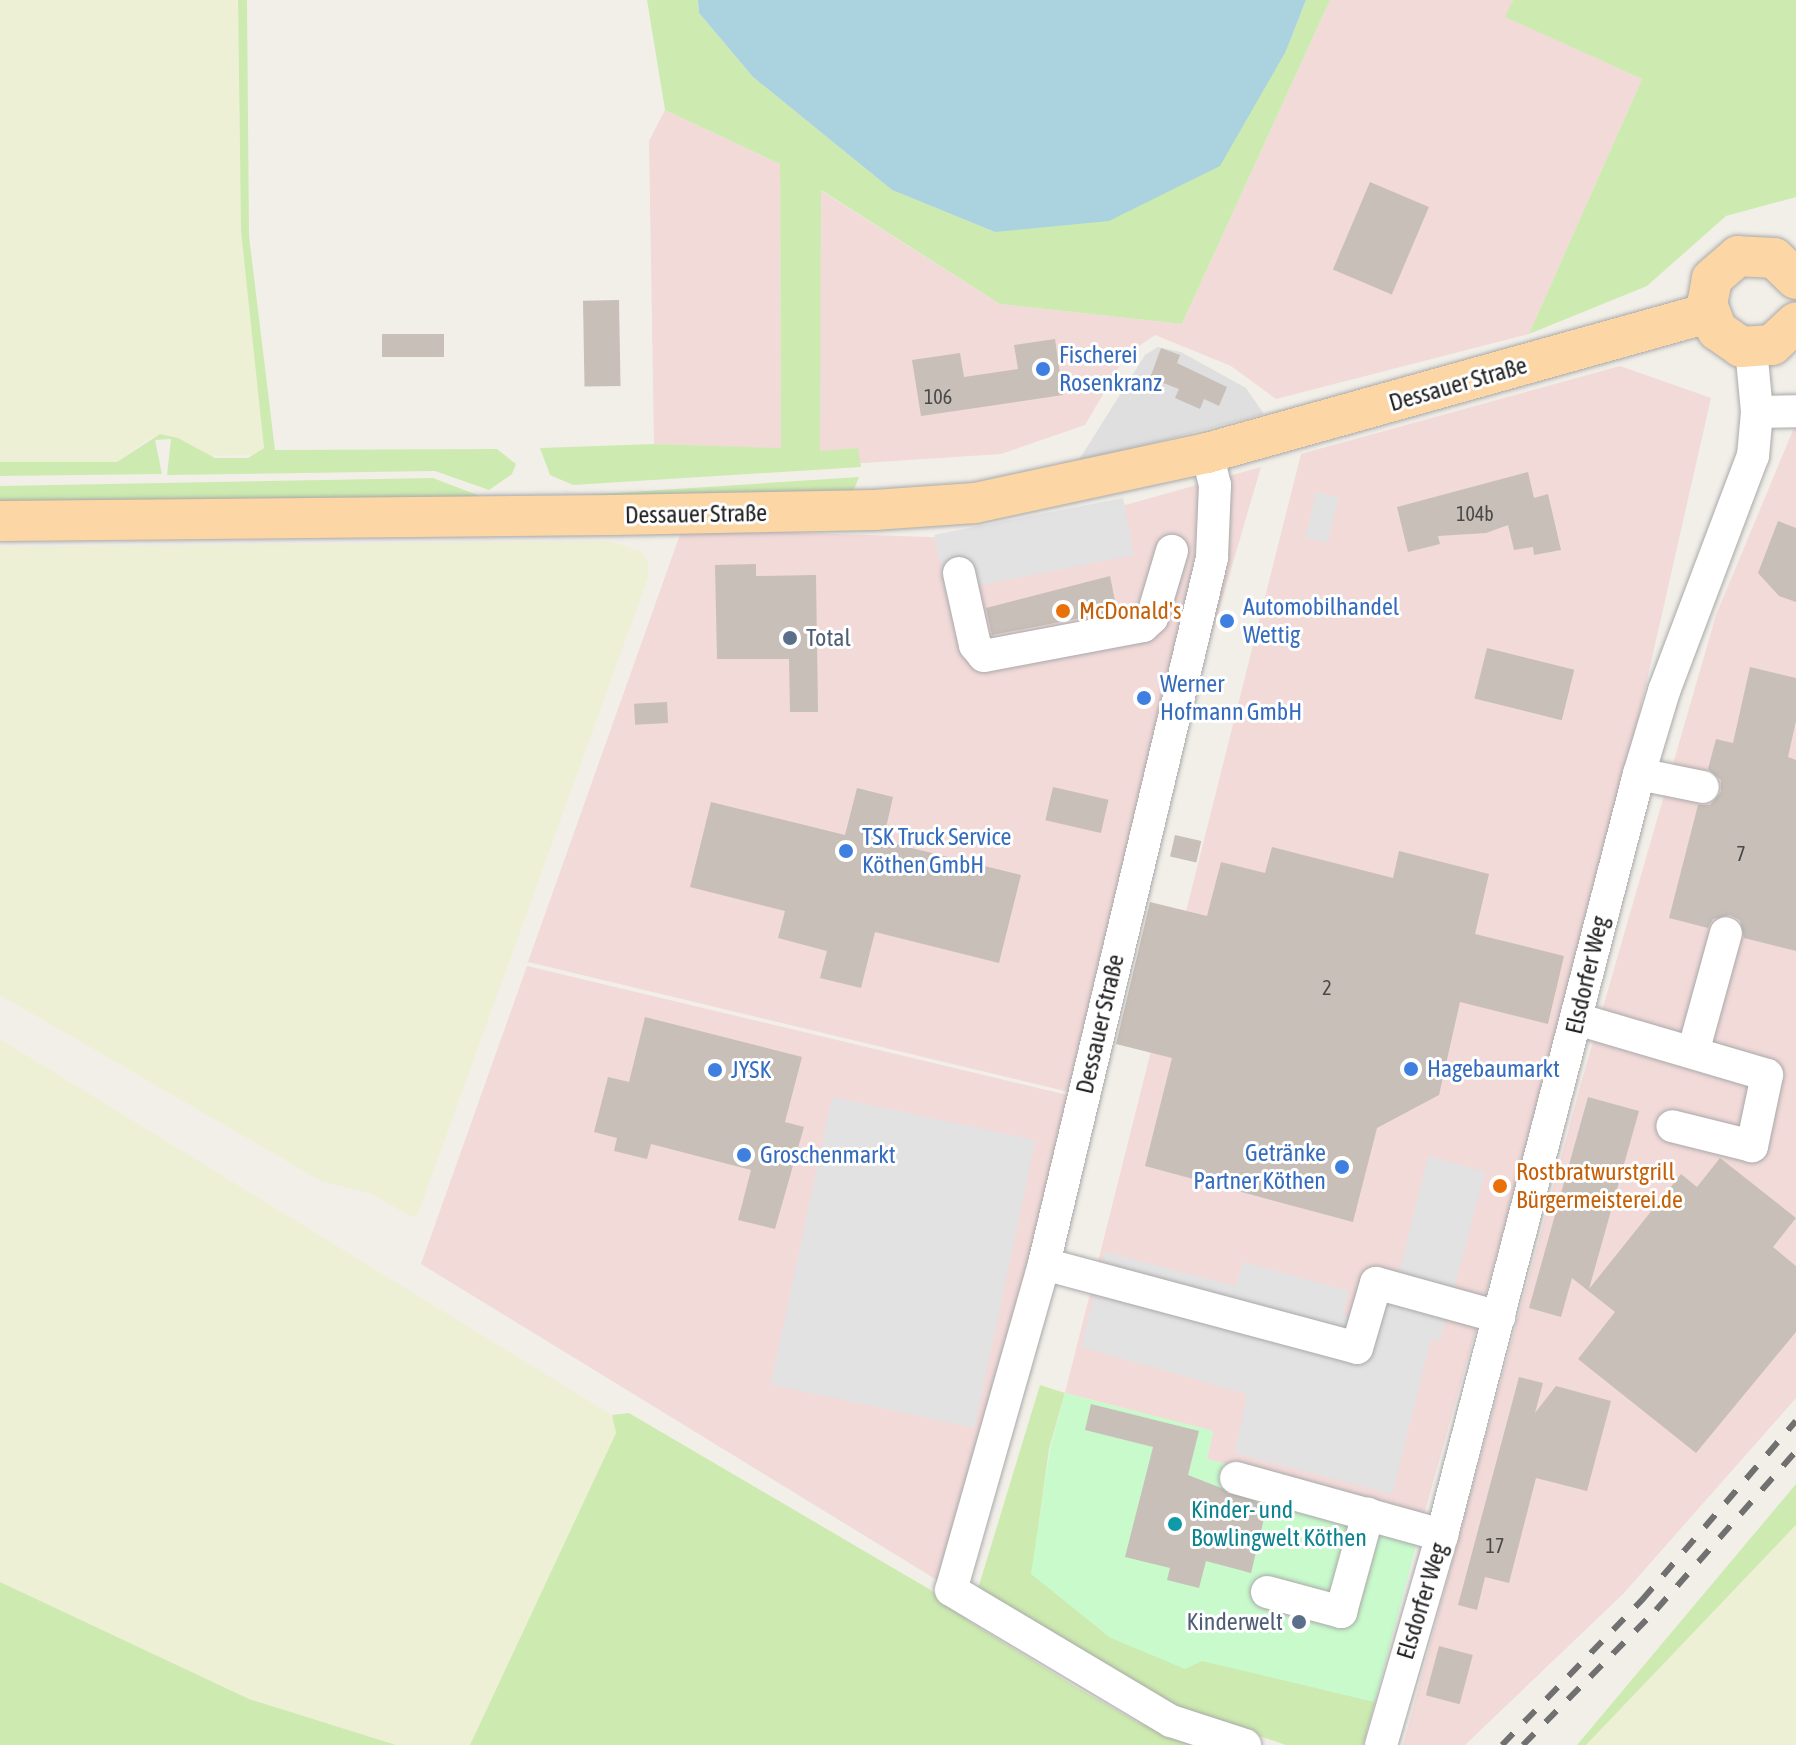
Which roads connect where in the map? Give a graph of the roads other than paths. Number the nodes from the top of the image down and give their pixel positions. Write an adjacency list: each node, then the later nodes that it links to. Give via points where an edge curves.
1 (1795, 274): 2 (main road, via 1762,254 1738,256 1712,279)
2 (1708, 313): 4 (main road, via 1724,337); 7 (main road, Dessauer Straße)
3 (1796, 323): 4 (main road, via 1781,340)
4 (1751, 348): 6 (street, Elsdorfer Weg)
5 (1796, 411): 6 (street)
6 (1757, 412): 11 (street, Elsdorfer Weg, via 1746,481 1664,691)
7 (1207, 453): 8 (main road, Dessauer Straße, via 975,503 874,510); 17 (street, Dessauer Straße, via 1215,485 1212,558)
8 (0, 521)
9 (1172, 551): 10 (street, via 1152,618 1143,626 984,656 975,645)
10 (959, 573)
11 (1639, 774): 12 (street); 14 (street, Elsdorfer Weg)
12 (1703, 787)
13 (1726, 933): 15 (street)
14 (1577, 1019): 15 (street); 18 (street, Elsdorfer Weg)
15 (1694, 1049): 16 (street, via 1767,1075 1752,1146)
16 (1672, 1126)
17 (1044, 1264): 18 (street, via 1357,1348 1376,1283); 23 (street, Dessauer Straße, via 951,1590 1171,1721)
18 (1499, 1317): 21 (street, Elsdorfer Weg)
19 (1236, 1478): 20 (street)
20 (1368, 1514): 21 (street); 22 (street, via 1341,1612)
21 (1442, 1535): 24 (street, Elsdorfer Weg)
22 (1267, 1592)
23 (1245, 1745)
24 (1381, 1745)

